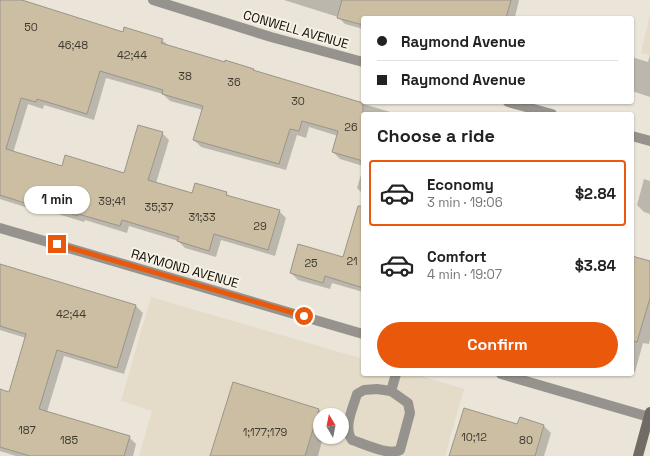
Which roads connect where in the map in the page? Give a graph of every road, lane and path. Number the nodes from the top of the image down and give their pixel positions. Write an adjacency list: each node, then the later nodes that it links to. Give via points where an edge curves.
1 (153, 0): 2 (street, CONWELL AVENUE, via 271,37)
2 (361, 61)
3 (515, 104): 4 (street)
4 (545, 112)
5 (634, 137): 6 (street)
6 (650, 141)
7 (0, 228): 8 (street, RAYMOND AVENUE)
8 (361, 333)
9 (395, 376): 11 (street)
10 (508, 376): 12 (street)
11 (391, 392): 11 (street, via 408,403 410,413 400,450 387,452 352,440 348,428 357,394 364,390)
12 (649, 414): 13 (street)
13 (638, 456)

